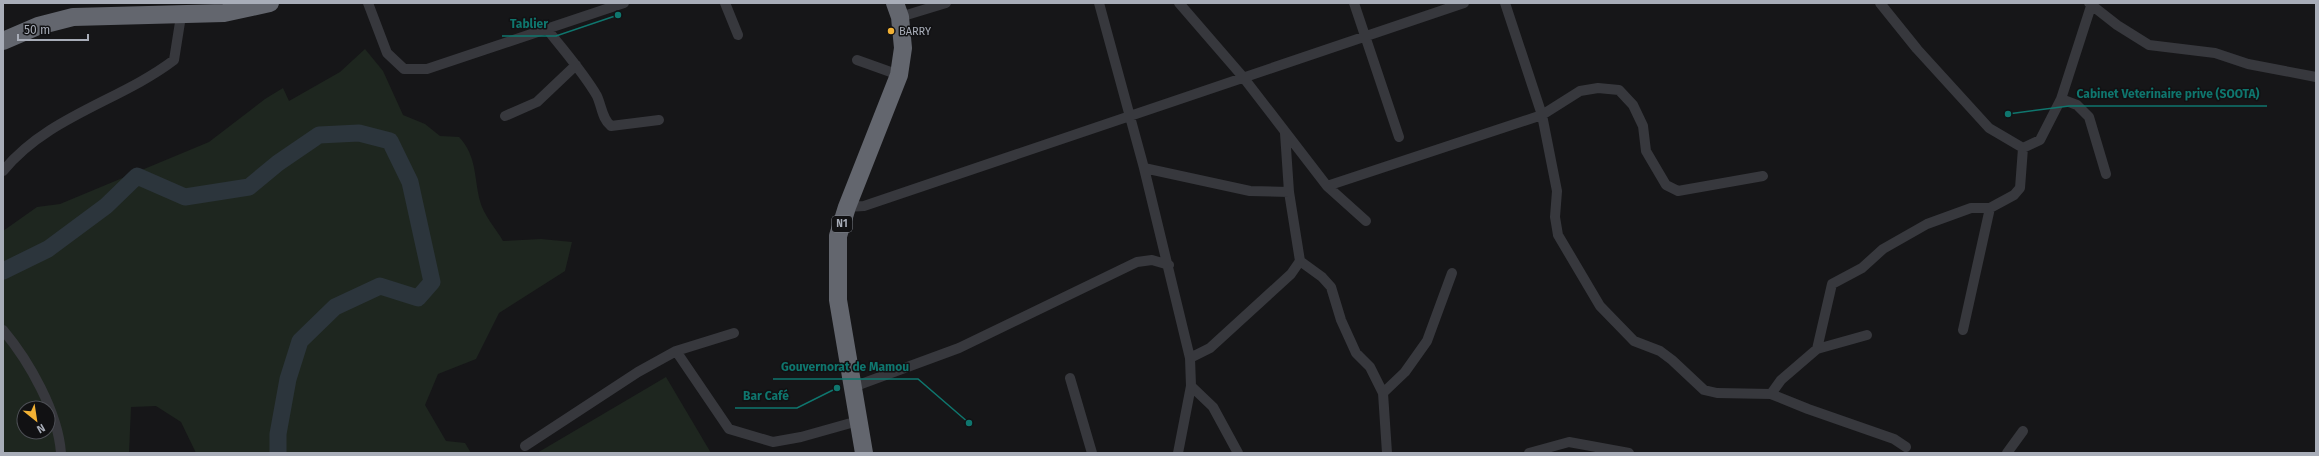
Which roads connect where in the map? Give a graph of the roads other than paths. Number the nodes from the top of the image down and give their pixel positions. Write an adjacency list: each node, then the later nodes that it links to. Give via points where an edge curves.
1 (270, 3): 16 (highway, via 224,13)
2 (368, 3): 17 (street, via 387,53 404,69 427,69)
3 (624, 3): 13 (street)
4 (725, 3): 18 (street)
5 (946, 3): 15 (street)
6 (1099, 3): 27 (street)
7 (1179, 3): 24 (street)
8 (1354, 3): 19 (street)
9 (1464, 3): 19 (street)
10 (1505, 3): 28 (street)
11 (1880, 3): 33 (street, via 1917,49 1989,128)
12 (2091, 4): 25 (street, via 2117,25 2149,45 2215,53 2248,64); 26 (street)
13 (610, 5): 17 (street)
14 (126, 10): 16 (highway); 20 (highway, via 73,17 38,26)
15 (898, 10): 23 (highway, N1, via 903,48)
16 (181, 16): 35 (street, via 174,60 42,135)
17 (547, 29): 22 (street)
18 (738, 35)
19 (1365, 35): 24 (street); 32 (street)
20 (3, 41)
21 (857, 60): 23 (street)
22 (576, 65): 29 (street, via 538,102); 30 (street, via 597,97 606,122 611,126)
23 (899, 75): 40 (highway, N1)
24 (1243, 77): 27 (street); 31 (street)
25 (2316, 77)
26 (2061, 99): 33 (street, via 2040,140); 36 (street, via 2077,105 2089,117)
27 (1129, 115): 34 (street); 40 (street, via 864,206)
28 (1542, 115): 37 (street, via 1580,92 1598,88 1619,90 1633,105 1643,126 1646,151 1666,186 1678,191); 38 (street); 57 (street, via 1557,191 1555,217 1558,234 1600,306 1634,341 1666,356 1704,390 1717,393)
29 (505, 116)
30 (659, 120)
31 (1285, 133): 38 (street); 39 (street)
32 (1399, 137)
33 (2023, 148): 41 (street, via 2020,188 2005,201)
34 (1144, 168): 39 (street, via 1250,191); 44 (street)
35 (3, 171)
36 (2106, 174)
37 (1763, 176)
38 (1327, 186): 42 (street)
39 (1289, 192): 43 (street)
40 (847, 207): 55 (highway, N1, via 838,236 838,300)
41 (1990, 208): 47 (street); 50 (street, via 1971,208 1927,224 1883,249 1862,268 1832,284)
42 (1366, 221)
43 (1300, 261): 52 (street, via 1294,271 1210,348); 56 (street, via 1322,277 1330,287 1356,353 1370,367)
44 (1169, 265): 52 (street); 55 (street, via 1152,260 1137,262 959,348)
45 (1452, 273): 56 (street, via 1427,341 1405,372)
46 (3, 330): 63 (street, via 14,344 50,407)
47 (1963, 330)
48 (734, 333): 51 (street)
49 (1867, 335): 50 (street)
50 (1817, 349): 57 (street, via 1781,380)
51 (676, 351): 58 (street, via 729,429 773,442); 60 (street, via 638,372)
52 (1190, 358): 54 (street)
53 (1070, 378): 65 (street)
54 (1191, 386): 62 (street); 66 (street, via 1214,407)
55 (853, 387): 58 (highway, N1)
56 (1384, 393): 67 (street)
57 (1771, 394): 61 (street, via 1894,439)
58 (858, 421): 64 (highway, N1)
59 (2023, 431): 70 (street)
60 (525, 446)
61 (1906, 447)
62 (1176, 452)
63 (61, 453)
64 (864, 453)
65 (1092, 453)
66 (1238, 453)
67 (1387, 453)
68 (1529, 453): 69 (street, via 1569,442)
69 (1629, 453)
70 (2007, 453)

